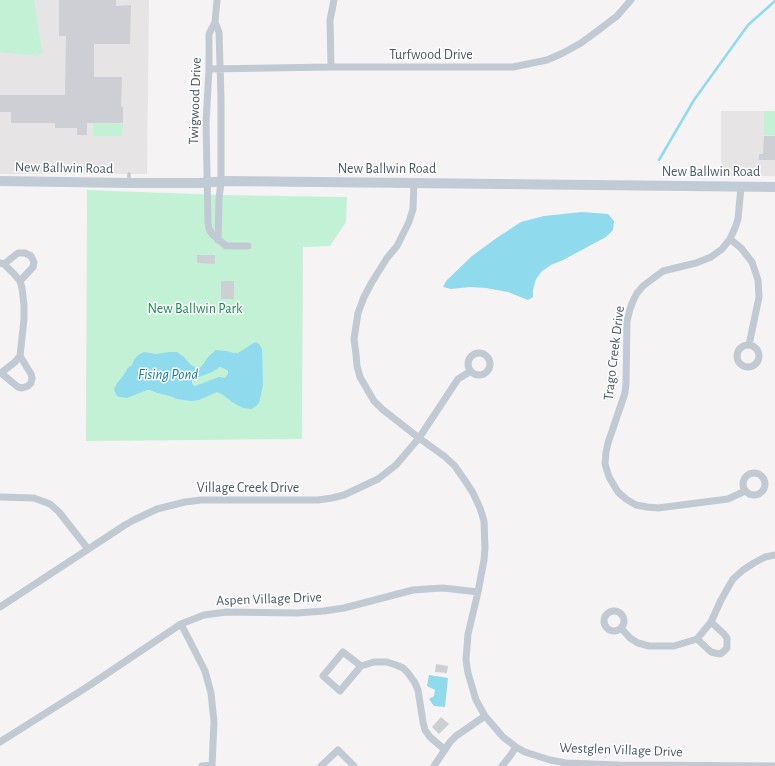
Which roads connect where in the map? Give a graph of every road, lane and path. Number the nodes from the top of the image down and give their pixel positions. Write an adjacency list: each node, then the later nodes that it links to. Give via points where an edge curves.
1 (216, 0): 4 (street, Twigwood Drive)
2 (334, 0): 5 (street, via 330,20)
3 (631, 0): 5 (street, Turfwood Drive, via 617,16 580,43 547,60 531,64 504,68)
4 (215, 22): 6 (street, Twigwood Drive, via 209,34); 7 (street, Twigwood Drive, via 219,32)
5 (331, 67): 7 (street, Turfwood Drive)
6 (209, 69): 7 (street, Turfwood Drive); 9 (street, Twigwood Drive)
7 (220, 70): 10 (street, Twigwood Drive)
8 (0, 181): 9 (main road, New Ballwin Road, via 15,177 129,179 199,184)
9 (206, 182): 10 (main road, New Ballwin Road); 15 (street, via 209,229)
10 (221, 182): 11 (main road, New Ballwin Road); 15 (street)
11 (414, 183): 12 (main road, New Ballwin Road); 23 (street, Westglen Village Drive, via 413,209 409,222 397,246 364,297 358,313 354,339 360,377 370,395 382,409)
12 (741, 187): 13 (main road, New Ballwin Road); 14 (street, Trago Creek Drive, via 738,219)
13 (775, 187)
14 (730, 239): 19 (street, via 752,262 758,280 759,297); 24 (street, Trago Creek Drive, via 711,257 696,264 664,271 637,293 627,321 625,393 608,443 605,464 618,492 636,505 658,508 728,499)
15 (218, 240): 16 (street, via 226,246)
16 (248, 246)
17 (2, 263): 18 (street); 18 (street, via 18,253 31,256 33,267)
18 (20, 281): 20 (street, via 24,319)
19 (749, 345)
20 (20, 356): 22 (street); 22 (street, via 32,374 28,386 18,387)
21 (471, 371): 23 (street, Village Creek Drive, via 458,379)
22 (1, 373)
23 (419, 438): 26 (street, Village Creek Drive, via 392,469 344,495 318,500 185,502 134,520); 28 (street, Westglen Village Drive, via 454,465 480,508 484,521 485,548)
24 (745, 491)
25 (0, 497): 26 (street, via 34,498 50,504 60,512)
26 (88, 549): 29 (street, Village Creek Drive)
27 (775, 555): 30 (street, via 765,557 743,570 734,579)
28 (478, 592): 31 (street, Aspen Village Drive, via 443,588 413,590 344,608 311,612 212,613); 35 (street, Westglen Village Drive, via 468,634 466,660 476,700)
29 (0, 607)
30 (711, 622): 33 (street); 33 (street, via 726,638 726,648 723,652 711,652)
31 (181, 624): 36 (street, Aspen Village Drive); 40 (street, via 205,671 211,693 214,722)
32 (621, 628): 33 (street, via 630,638 649,646 674,646)
33 (697, 639)
34 (361, 666): 34 (street, via 344,652 323,676 340,691); 38 (street, via 387,662 408,673 418,690 425,730)
35 (485, 716): 37 (street, Westglen Village Drive, via 503,737); 38 (street, via 456,736)
36 (0, 742)
37 (516, 747): 44 (street); 45 (street, Westglen Village Drive, via 525,752 566,763)
38 (444, 750): 43 (street)
39 (202, 766): 40 (street)
40 (212, 766)
41 (322, 766): 42 (street, via 338,750)
42 (354, 766)
43 (434, 766)
44 (502, 766)
45 (619, 766): 46 (street, Westglen Village Drive)
46 (775, 766)

